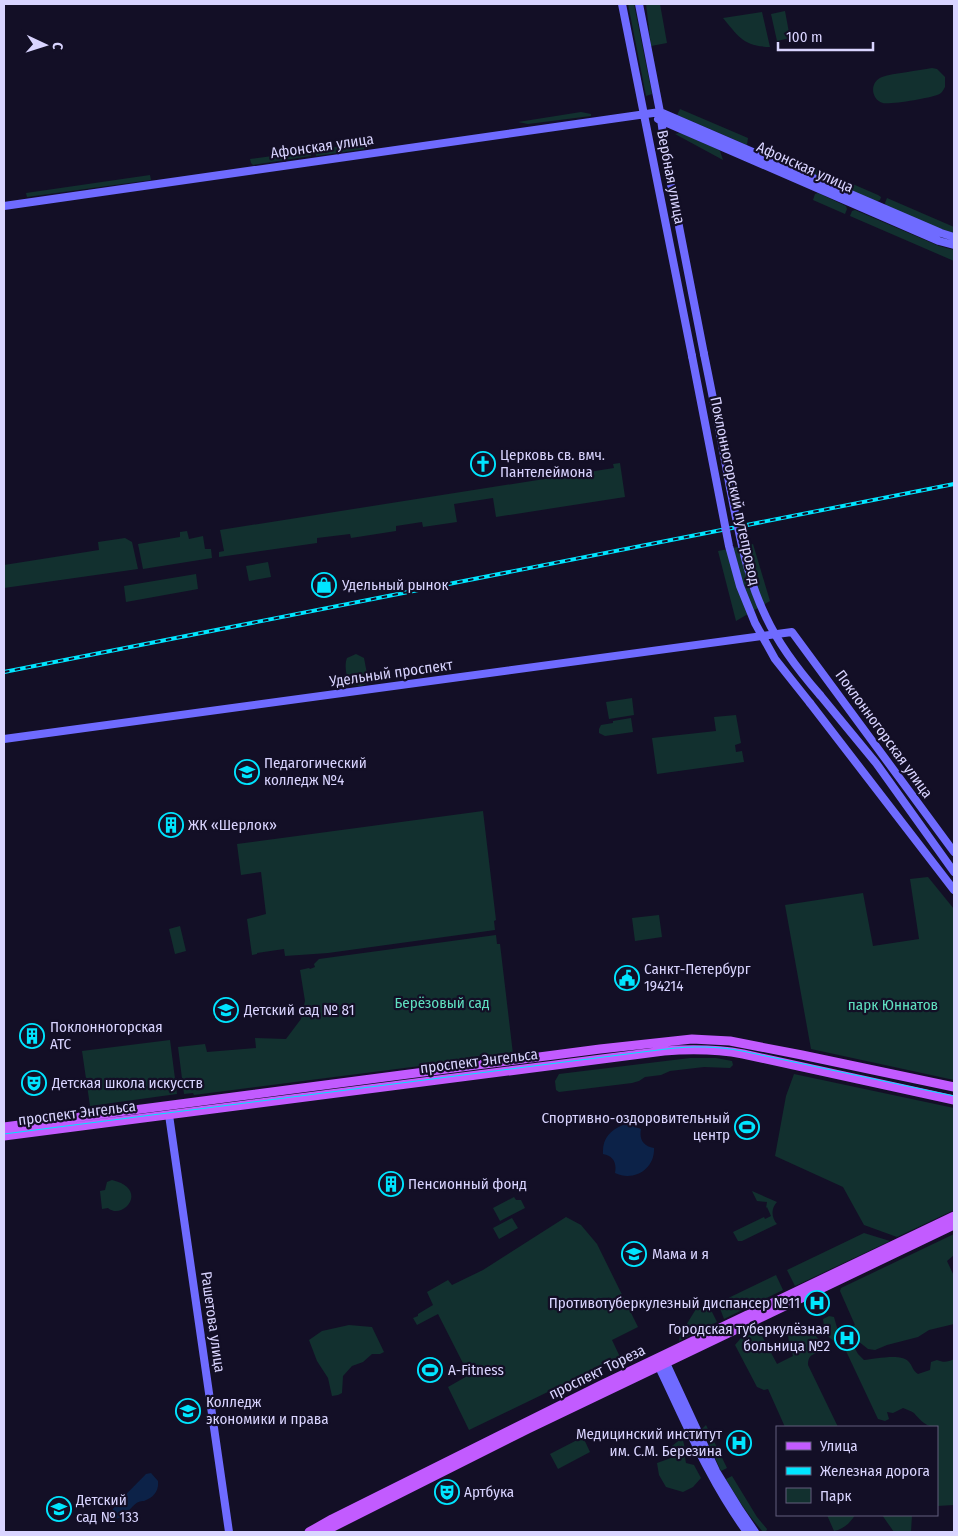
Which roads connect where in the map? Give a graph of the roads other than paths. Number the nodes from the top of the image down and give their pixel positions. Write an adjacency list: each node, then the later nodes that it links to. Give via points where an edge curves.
1 (622, 4): 3 (street, Вербная улица)
2 (639, 4): 4 (street, Вербная улица)
3 (644, 115): 4 (street, Афонская улица); 7 (street, Афонская улица); 11 (street, Вербная улица)
4 (660, 116): 5 (street, Афонская улица); 6 (street, Вербная улица); 8 (street, Афонская улица)
5 (683, 129): 6 (street, via 671,132); 9 (street, Афонская улица)
6 (664, 144): 10 (street, Вербная улица)
7 (4, 206)
8 (954, 237)
9 (954, 245)
10 (704, 354): 13 (street, Поклонногорский путепровод, bridge, via 751,581 776,635)
11 (692, 356): 17 (street, Поклонногорский путепровод, bridge, via 730,546 752,617 794,685)
12 (792, 632): 14 (street, Удельный проспект); 15 (street, Поклонногорская улица)
13 (820, 695): 16 (street, Поклонногорская улица, via 876,763)
14 (4, 739)
15 (954, 852)
16 (954, 872)
17 (954, 890)
18 (823, 1059): 19 (main road); 20 (main road, проспект Энгельса); 22 (main road, проспект Энгельса, via 730,1042 675,1040)
19 (821, 1072): 21 (main road, проспект Энгельса); 22 (main road, проспект Энгельса, via 731,1052 689,1049)
20 (954, 1088)
21 (954, 1100)
22 (169, 1110): 23 (main road, проспект Энгельса); 24 (main road, проспект Энгельса); 28 (street, Рашетова улица)
23 (4, 1127)
24 (4, 1136)
25 (954, 1216): 27 (main road, проспект Тореза)
26 (954, 1225): 27 (main road, проспект Тореза)
27 (661, 1363): 29 (main road, проспект Тореза, via 436,1467); 30 (main road, проспект Тореза); 31 (street, via 711,1474); 32 (street, via 716,1471)
28 (229, 1532)
29 (309, 1532)
30 (323, 1532)
31 (747, 1532)
32 (755, 1532)

